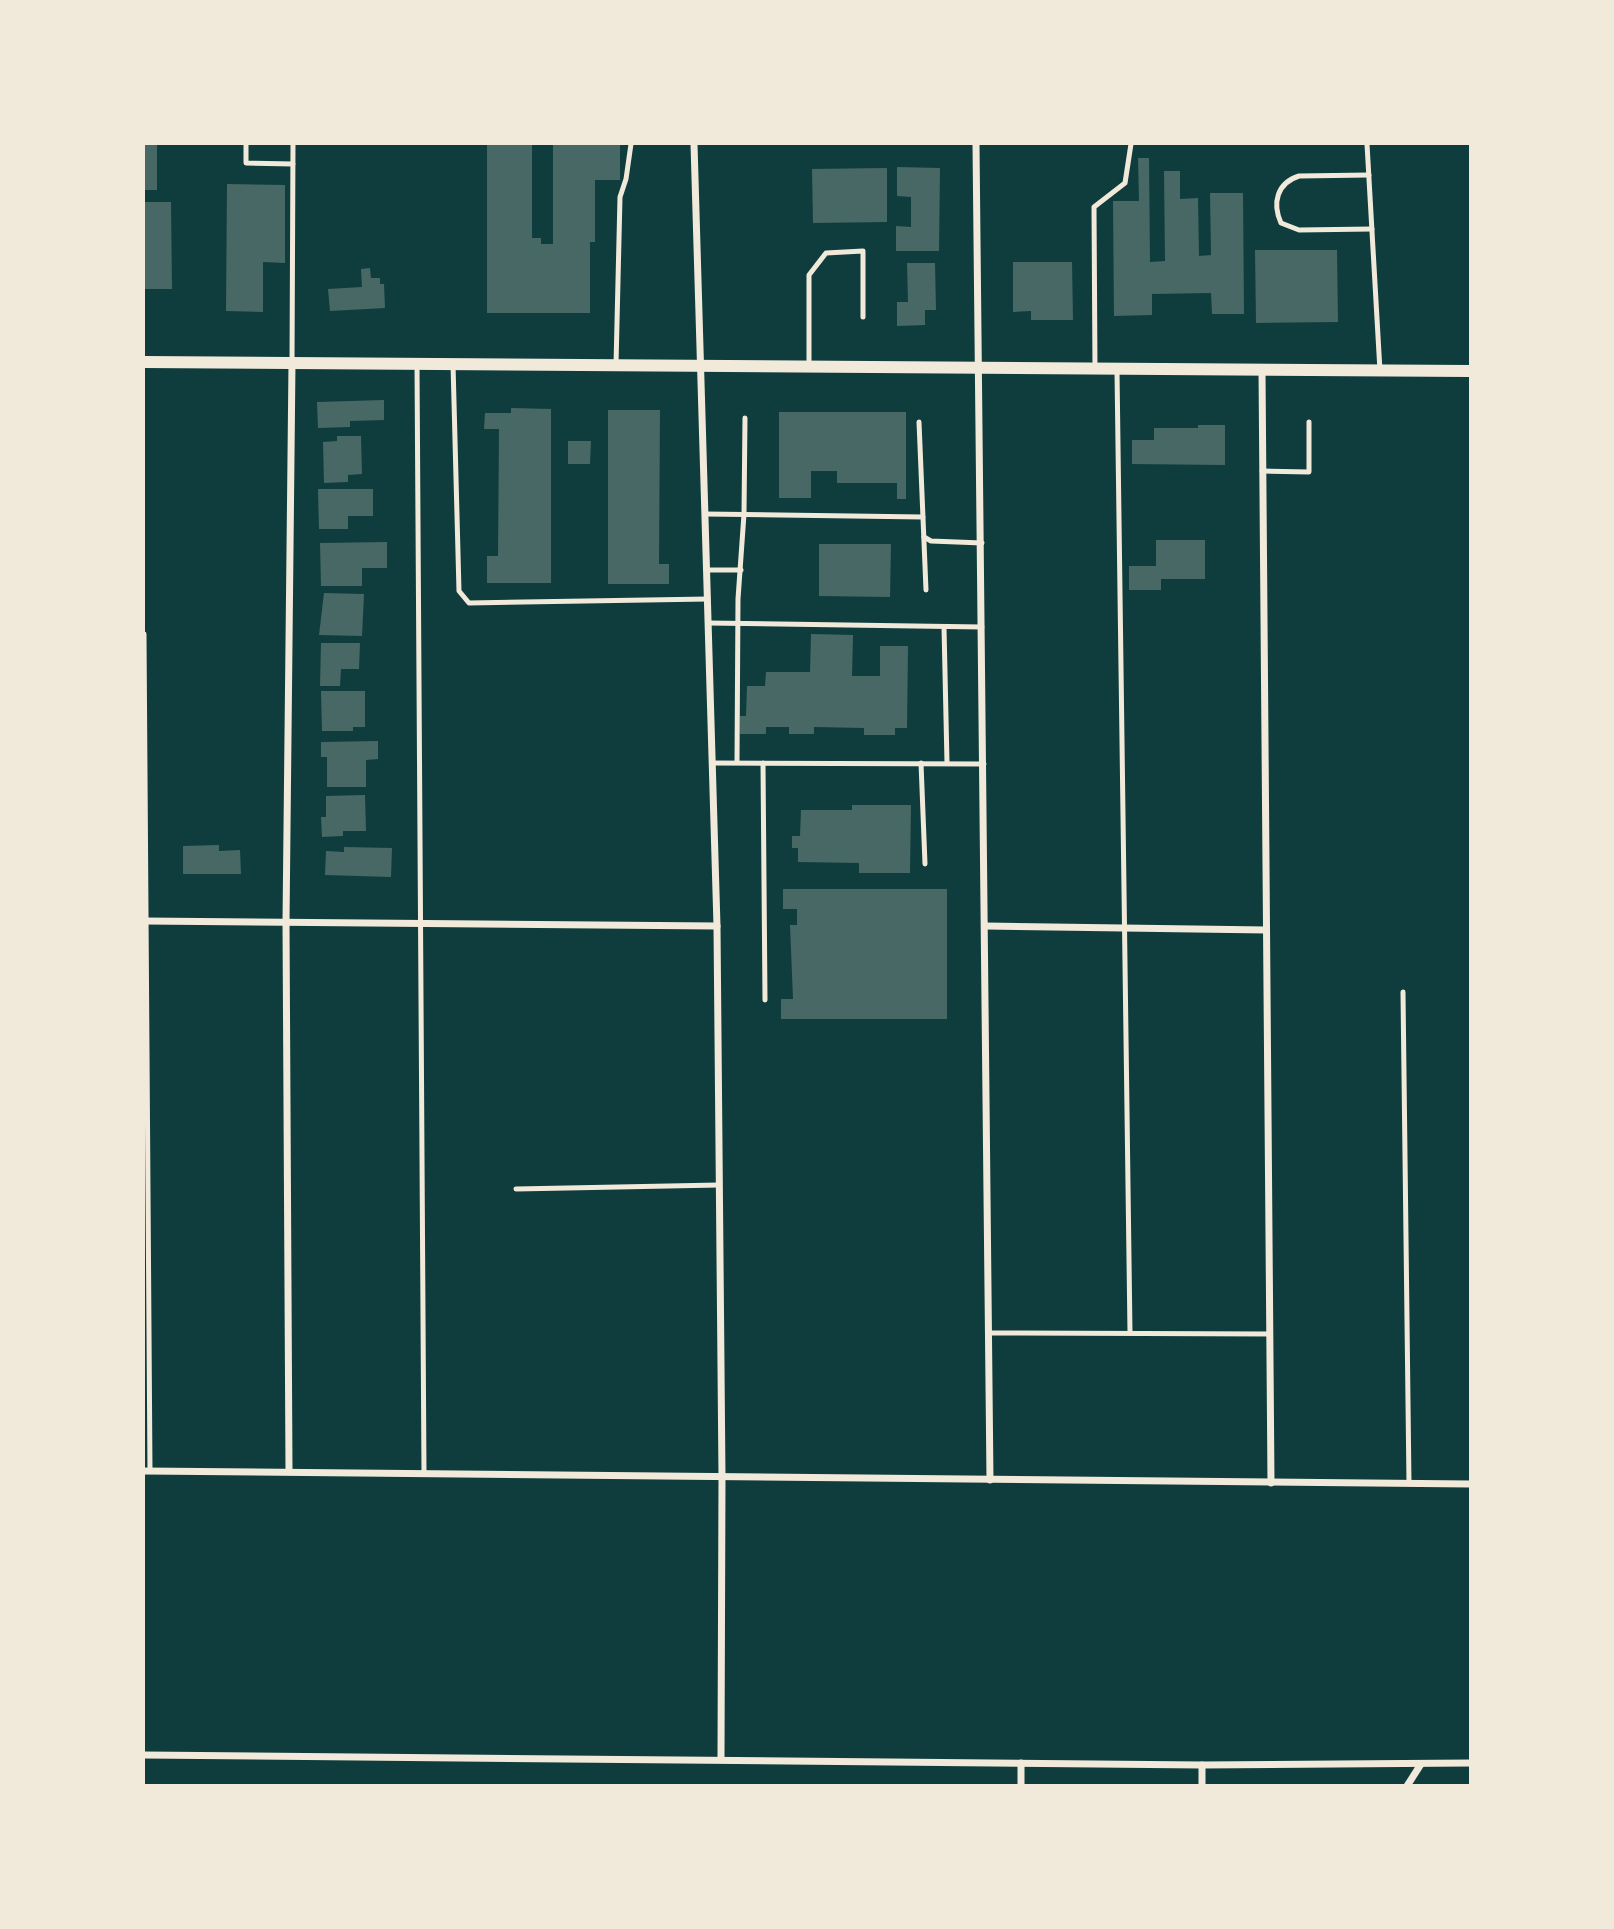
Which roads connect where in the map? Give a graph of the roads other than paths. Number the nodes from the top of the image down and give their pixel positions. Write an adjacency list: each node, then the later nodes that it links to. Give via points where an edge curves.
1 (246, 144): 8 (lane, via 246,163)
2 (293, 144): 8 (lane)
3 (631, 144): 16 (lane, via 620,197)
4 (694, 144): 17 (street)
5 (976, 144): 19 (street)
6 (1130, 144): 20 (lane, via 1125,183 1094,207)
7 (1367, 144): 9 (lane)
8 (293, 164): 13 (lane)
9 (1369, 175): 10 (lane); 10 (lane, via 1299,176 1280,188 1277,200 1281,223 1289,227)
10 (1372, 229): 23 (lane)
11 (863, 317): 18 (lane, via 863,251 826,253 809,275)
12 (144, 362): 13 (street)
13 (292, 363): 14 (street); 51 (street)
14 (416, 364): 15 (street); 52 (lane)
15 (453, 364): 16 (street); 37 (lane, via 459,591 468,603)
16 (616, 365): 17 (street)
17 (701, 366): 18 (street); 29 (street)
18 (809, 366): 19 (street)
19 (981, 367): 20 (street); 33 (street)
20 (1096, 369): 21 (street)
21 (1117, 369): 22 (street); 55 (lane)
22 (1262, 370): 23 (street); 28 (street)
23 (1380, 371): 24 (street)
24 (1471, 371)
25 (745, 418): 30 (lane)
26 (919, 422): 31 (lane)
27 (1309, 422): 28 (lane, via 1309,472)
28 (1262, 471): 56 (street)
29 (705, 514): 30 (lane); 34 (street)
30 (744, 514): 31 (lane); 35 (lane)
31 (923, 517): 32 (lane)
32 (924, 537): 33 (lane); 36 (lane)
33 (982, 543): 41 (street)
34 (707, 570): 35 (lane); 37 (street)
35 (741, 570): 39 (lane)
36 (926, 590)
37 (708, 599): 38 (street)
38 (708, 623): 39 (lane); 44 (street)
39 (739, 624): 40 (lane); 43 (lane)
40 (944, 627): 41 (lane); 47 (lane)
41 (983, 627): 48 (street)
42 (144, 634): 50 (lane)
43 (737, 762): 44 (lane); 45 (lane)
44 (712, 763): 53 (street)
45 (763, 763): 46 (lane); 58 (lane)
46 (922, 763): 47 (lane); 49 (lane)
47 (947, 763): 48 (lane)
48 (984, 764): 54 (street)
49 (925, 864)
50 (145, 921): 51 (street); 64 (lane)
51 (286, 922): 52 (street); 65 (street)
52 (420, 924): 53 (street); 66 (lane)
53 (717, 926): 59 (street)
54 (986, 926): 55 (street); 61 (street)
55 (1123, 928): 56 (street); 62 (lane)
56 (1266, 930): 63 (street)
57 (1404, 992): 70 (lane)
58 (765, 1000)
59 (719, 1185): 60 (lane); 67 (street)
60 (516, 1189)
61 (989, 1333): 62 (lane); 68 (street)
62 (1130, 1334): 63 (lane)
63 (1270, 1334): 69 (street)
64 (147, 1471): 65 (street)
65 (289, 1471): 66 (street)
66 (424, 1473): 67 (street)
67 (722, 1476): 68 (street); 73 (street)
68 (990, 1480): 69 (street)
69 (1271, 1483): 70 (street)
70 (1409, 1484): 71 (street)
71 (1471, 1484)
72 (144, 1755): 73 (street)
73 (721, 1758): 74 (street)
74 (1021, 1763): 77 (street); 78 (street)
75 (1471, 1763): 76 (street)
76 (1421, 1764): 77 (street); 80 (street)
77 (1202, 1765): 79 (street)
78 (1021, 1786)
79 (1202, 1786)
80 (1407, 1786)

